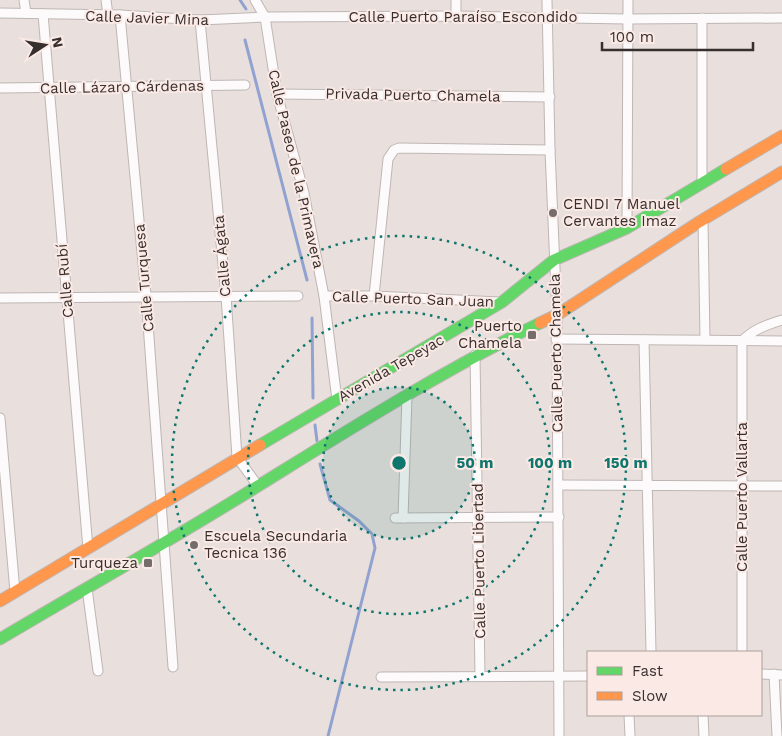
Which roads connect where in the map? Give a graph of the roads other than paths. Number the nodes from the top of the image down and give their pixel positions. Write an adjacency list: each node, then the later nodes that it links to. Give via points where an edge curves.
1 (24, 0): 8 (street)
2 (106, 0): 10 (street)
3 (254, 0): 14 (street, Calle Paseo de la Primavera)
4 (456, 0): 12 (street)
5 (547, 0): 13 (street, Calle Puerto Chamela)
6 (628, 0): 17 (street)
7 (0, 13): 8 (street, Calle Javier Mina)
8 (26, 13): 9 (street, Calle Javier Mina)
9 (42, 14): 10 (street, Calle Javier Mina); 23 (street, Calle Rubí)
10 (108, 15): 11 (street, Calle Javier Mina)
11 (120, 15): 18 (street, Calle Javier Mina); 22 (street, Calle Turquesa)
12 (456, 16): 13 (street, Calle Puerto Paraíso Escondido); 14 (street, Calle Puerto Paraíso Escondido)
13 (547, 16): 17 (street, Calle Puerto Paraíso Escondido); 25 (street, Calle Puerto Chamela)
14 (265, 17): 18 (street, Calle Javier Mina); 24 (street, Calle Paseo de la Primavera)
15 (702, 18): 16 (street, Calle Puerto Paraíso Escondido); 17 (street, Calle Puerto Paraíso Escondido); 29 (street)
16 (782, 18)
17 (628, 19): 31 (street)
18 (200, 20): 20 (street, Calle Ágata)
19 (245, 85): 20 (street, Calle Lázaro Cárdenas)
20 (207, 87): 22 (street, Calle Lázaro Cárdenas); 34 (street, Calle Ágata)
21 (0, 88): 23 (street, Calle Lázaro Cárdenas)
22 (126, 88): 23 (street, Calle Lázaro Cárdenas); 33 (street, Calle Turquesa)
23 (48, 89): 38 (street, Calle Rubí)
24 (277, 94): 25 (street, Privada Puerto Chamela); 36 (street, Calle Paseo de la Primavera, via 304,193)
25 (550, 97): 27 (street, Calle Puerto Chamela)
26 (782, 136): 29 (main road, Avenida Tepeyac)
27 (550, 150): 32 (street, Calle Puerto Chamela); 37 (street, via 394,150 388,158)
28 (782, 172): 30 (main road, Avenida Tepeyac)
29 (702, 184): 31 (main road, Avenida Tepeyac)
30 (703, 220): 41 (main road, Avenida Tepeyac); 45 (street)
31 (627, 228): 32 (main road, Avenida Tepeyac)
32 (554, 260): 40 (main road, Avenida Tepeyac); 41 (street, Calle Puerto Chamela)
33 (146, 296): 34 (street); 38 (street); 58 (street, Calle Turquesa)
34 (226, 296): 35 (street); 52 (street, Calle Ágata)
35 (298, 296)
36 (324, 296): 37 (street, Calle Puerto San Juan); 50 (street, Calle Paseo de la Primavera)
37 (374, 296): 40 (street, Calle Puerto San Juan)
38 (66, 297): 39 (street); 62 (street, Calle Rubí)
39 (0, 298)
40 (502, 302): 50 (main road, Avenida Tepeyac)
41 (557, 315): 43 (street, Calle Puerto Chamela); 48 (main road, Avenida Tepeyac)
42 (782, 320): 46 (street, via 756,329)
43 (556, 339): 44 (street); 53 (street, Calle Puerto Chamela)
44 (644, 340): 45 (street); 54 (street)
45 (705, 340): 46 (street)
46 (742, 341): 47 (street); 56 (street, Calle Puerto Vallarta)
47 (782, 341)
48 (475, 355): 49 (main road, Avenida Tepeyac); 60 (street, Calle Puerto Libertad)
49 (407, 396): 55 (main road, Avenida Tepeyac, via 326,442); 60 (street, via 399,518)
50 (337, 400): 52 (main road, Avenida Tepeyac)
51 (0, 418): 64 (street)
52 (238, 458): 55 (street); 58 (main road, Avenida Tepeyac)
53 (558, 485): 54 (street); 59 (street, Calle Puerto Chamela)
54 (647, 485): 56 (street); 67 (street)
55 (258, 486): 61 (main road, Avenida Tepeyac)
56 (742, 486): 57 (street); 68 (street, Calle Puerto Vallarta)
57 (782, 486)
58 (161, 504): 61 (street, Calle Turquesa); 62 (main road, Avenida Tepeyac)
59 (559, 517): 60 (street); 74 (street, Calle Puerto Chamela)
60 (479, 518): 73 (street, Calle Puerto Libertad)
61 (164, 540): 63 (main road, Avenida Tepeyac); 69 (street, Calle Turquesa)
62 (88, 549): 64 (main road, Avenida Tepeyac)
63 (87, 588): 66 (main road, Avenida Tepeyac); 70 (street)
64 (14, 592): 65 (main road, Avenida Tepeyac)
65 (0, 601)
66 (0, 639)
67 (651, 651)
68 (742, 651)
69 (173, 667)
70 (98, 671)
71 (762, 674): 72 (street)
72 (778, 674): 82 (street)
73 (480, 676): 74 (street); 76 (street)
74 (558, 676): 75 (street); 79 (street, Calle Puerto Chamela)
75 (587, 676)
76 (380, 677)
77 (629, 716): 80 (street)
78 (703, 716): 81 (street)
79 (559, 736)
80 (630, 736)
81 (704, 736)
82 (777, 736)

